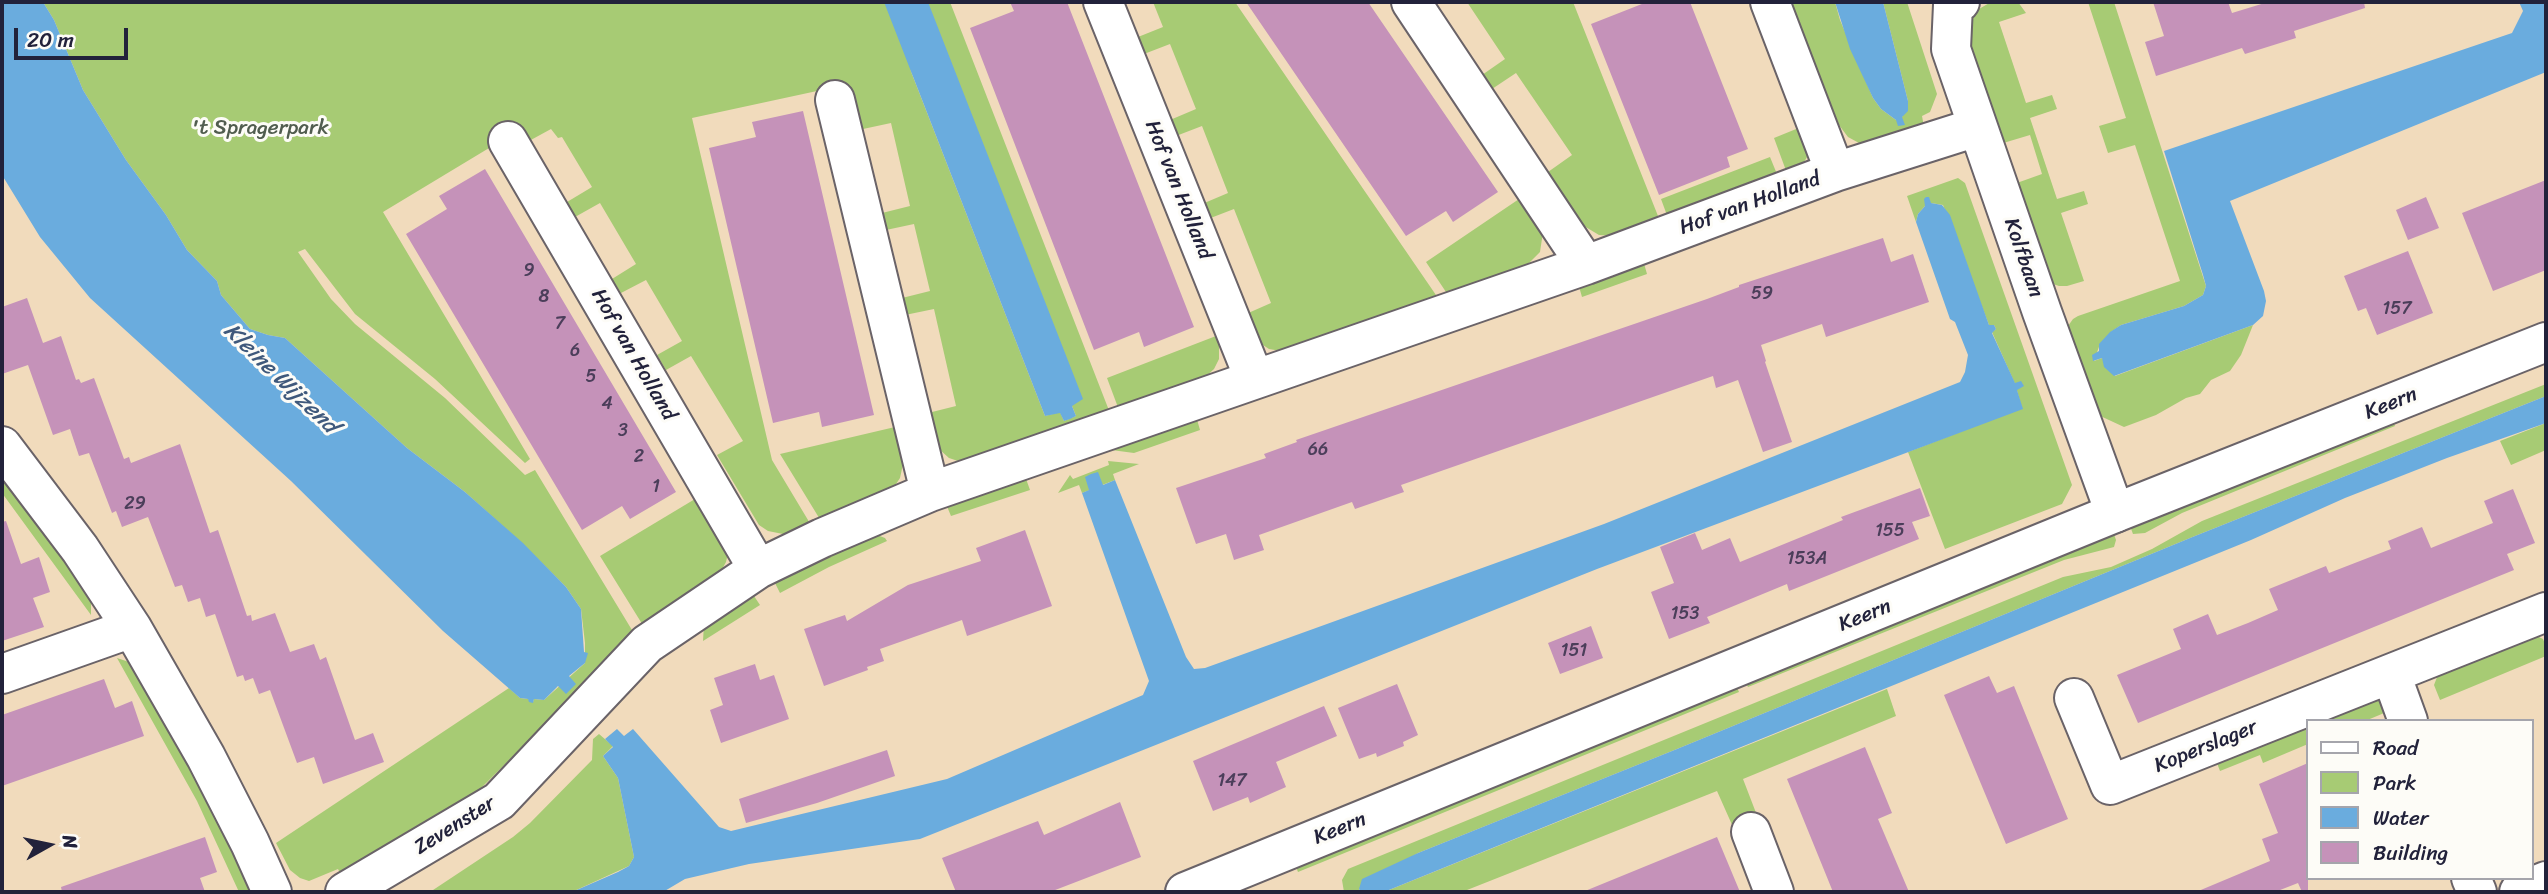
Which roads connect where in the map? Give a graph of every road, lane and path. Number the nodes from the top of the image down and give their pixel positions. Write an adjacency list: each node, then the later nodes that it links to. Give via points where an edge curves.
1 (1103, 2): 11 (street, Hof van Holland)
2 (1411, 2): 9 (street)
3 (1770, 2): 8 (street, Hof van Holland)
4 (1960, 2): 6 (street, Kolfbaan, via 1953,5 1951,50)
5 (835, 100): 13 (street)
6 (1977, 127): 8 (street, Hof van Holland); 14 (street, Kolfbaan)
7 (508, 141): 15 (street, Hof van Holland)
8 (1835, 172): 9 (street, Hof van Holland)
9 (1586, 265): 11 (street, Hof van Holland)
10 (2546, 342): 14 (street, Keern)
11 (1254, 378): 13 (street, Hof van Holland)
12 (2, 446): 17 (street, via 80,549)
13 (930, 492): 15 (street, Hof van Holland)
14 (2115, 513): 27 (street, Keern)
15 (758, 569): 20 (street, Hof van Holland, via 647,644)
16 (2546, 612): 19 (street, Koperslager)
17 (132, 628): 18 (street); 25 (street, via 206,757)
18 (2, 674)
19 (2391, 674): 21 (street, Koperslager, via 2110,785); 22 (street)
20 (610, 682): 26 (street, Zevenster, via 499,801)
21 (2074, 698)
22 (2407, 719)
23 (1751, 832): 28 (street)
24 (2546, 881): 29 (street)
25 (272, 892)
26 (345, 892)
27 (1185, 892)
28 (1774, 892)
29 (2519, 892)

